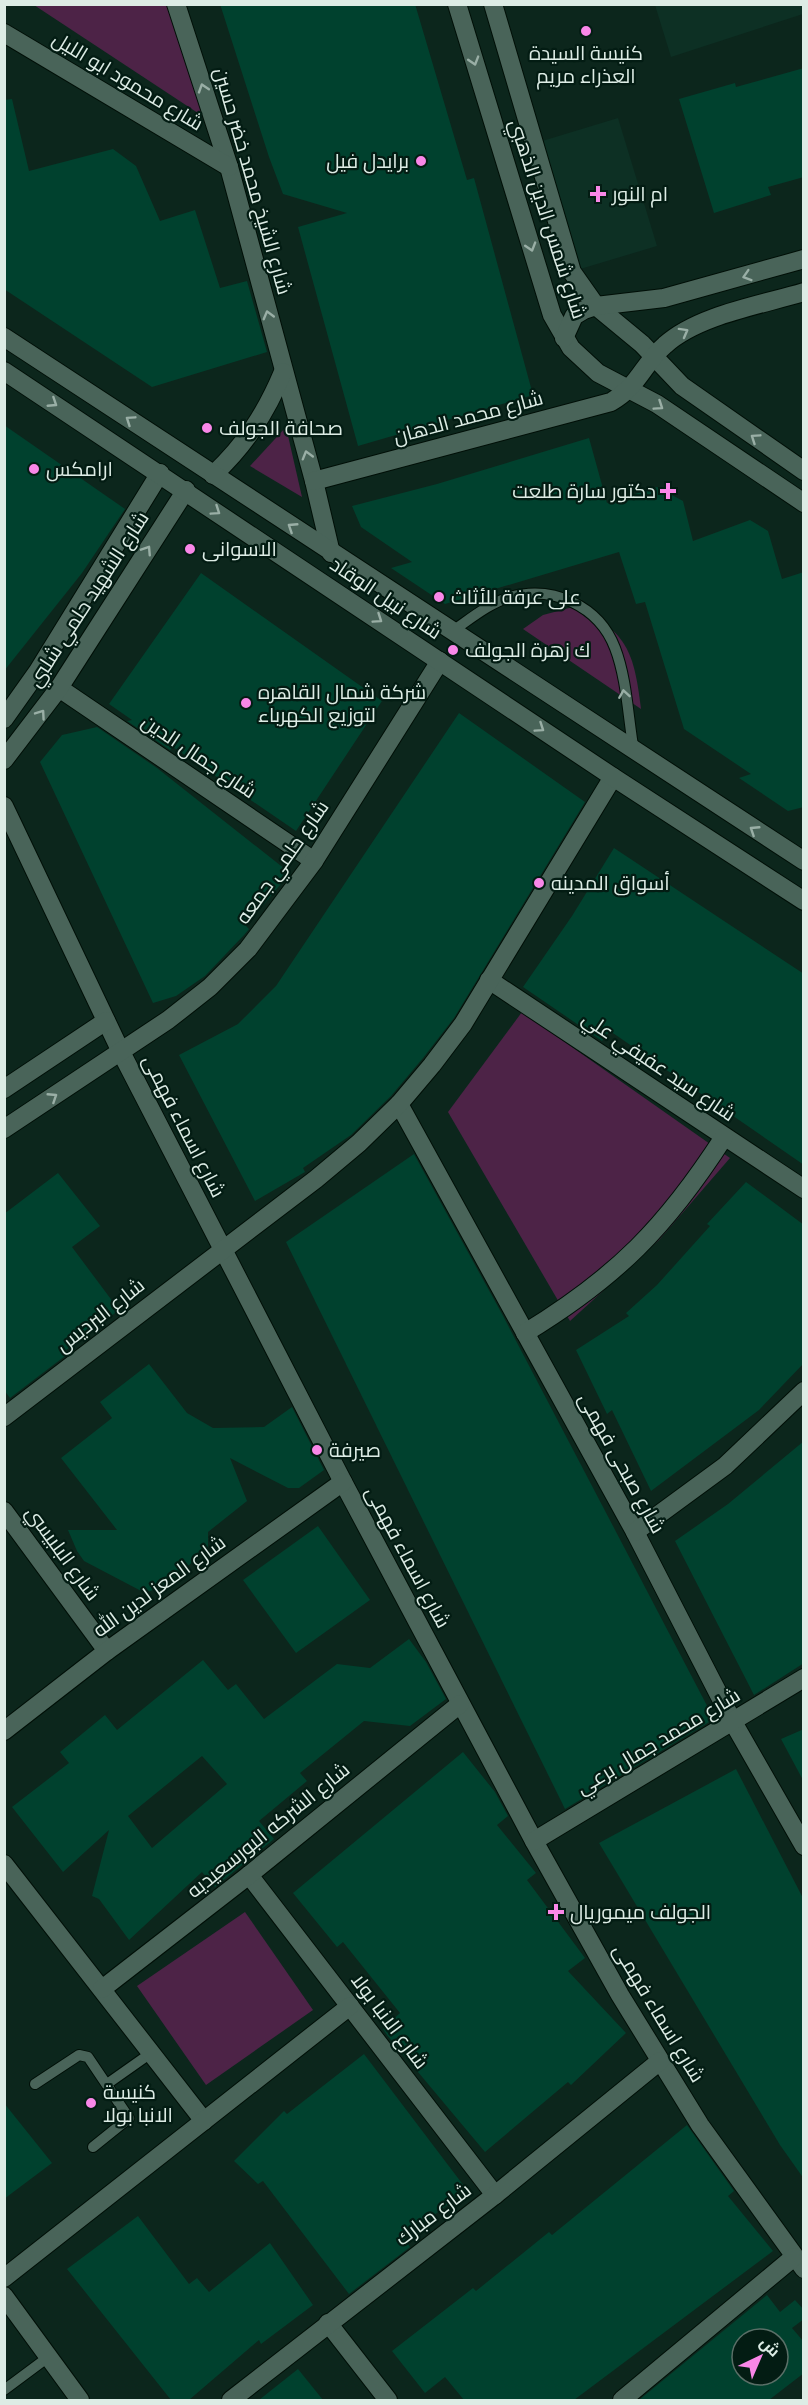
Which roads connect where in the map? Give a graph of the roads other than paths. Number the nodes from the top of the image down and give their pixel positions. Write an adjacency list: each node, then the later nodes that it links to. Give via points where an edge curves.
1 (176, 4): 5 (street, شارع الشيخ محمد خضر حسين, one-way to 1)
2 (457, 4): 10 (street, شارع شمس الدين الذهبي, one-way to 10, via 552,315)
3 (493, 4): 8 (street, شارع شمس الدين الذهبي, via 572,272)
4 (4, 33): 5 (street, شارع محمود ابو الليل)
5 (229, 167): 13 (street, شارع الشيخ محمد خضر حسين, one-way to 5)
6 (804, 259): 8 (street, one-way to 8, via 676,296)
7 (804, 292): 11 (street, one-way to 7, via 670,341 698,325)
8 (596, 306): 10 (street, via 574,316); 11 (street, شارع شمس الدين الذهبي)
9 (4, 337): 17 (street, شارع نبيل الوقاد, one-way to 9)
10 (564, 338): 14 (street, شارع شمس الدين الذهبي, via 598,373)
11 (655, 357): 14 (street); 15 (street, شارع شمس الدين الذهبي, one-way to 11, via 702,402)
12 (4, 371): 16 (street, شارع نبيل الوقاد, one-way to 16)
13 (283, 372): 17 (street, via 255,429); 18 (street, شارع الشيخ محمد خضر حسين, one-way to 13)
14 (630, 389): 18 (street, شارع محمد الدهان, via 611,402 583,411); 20 (street, شارع شمس الدين الذهبي, one-way to 20)
15 (804, 471)
16 (160, 473): 19 (street, شارع نبيل الوقاد); 25 (street, شارع الشهيد حلمي شلبي, via 38,671)
17 (213, 475): 21 (street, شارع نبيل الوقاد, one-way to 17)
18 (314, 481): 21 (street, شارع الشيخ محمد خضر حسين)
19 (186, 490): 23 (street, شارع نبيل الوقاد, one-way to 23); 24 (street, شارع الشهيد حلمي شلبي, one-way to 19)
20 (804, 503)
21 (331, 553): 22 (street, شارع نبيل الوقاد)
22 (451, 632): 26 (street, شارع نبيل الوقاد); 26 (lane, one-way to 22, via 615,649 606,629 591,613 552,595 530,593 508,597)
23 (440, 661): 28 (street, شارع نبيل الوقاد, one-way to 28); 30 (street, شارع حلمي جمعه)
24 (59, 688): 27 (street, شارع الشهيد حلمي شلبي, one-way to 24); 30 (street, شارع جمال الدين)
25 (4, 719)
26 (634, 752): 31 (street, شارع نبيل الوقاد, one-way to 26)
27 (4, 760)
28 (614, 777): 32 (street, شارع نبيل الوقاد); 33 (street, شارع البرديس)
29 (4, 806): 34 (street, شارع اسماء فهمى)
30 (314, 861): 35 (street, شارع حلمي جمعه, via 282,906 210,987)
31 (804, 861)
32 (802, 896)
33 (489, 980): 37 (street, شارع البرديس, via 463,1024); 39 (street, شارع سيد عفيفي علي)
34 (106, 1022): 35 (street, شارع اسماء فهمى); 36 (street)
35 (121, 1052): 38 (street, شارع حلمي جمعه, one-way to 35); 41 (street, شارع اسماء فهمى)
36 (4, 1089)
37 (399, 1104): 41 (street, شارع البرديس, via 325,1172); 42 (street, شارع صبحى فهمى)
38 (4, 1129)
39 (724, 1137): 40 (street, شارع سيد عفيفي علي); 42 (street, via 692,1187 625,1261 573,1304)
40 (804, 1189)
41 (223, 1249): 44 (street, شارع البرديس); 45 (street, شارع اسماء فهمى)
42 (525, 1333): 47 (street, شارع صبحى فهمى)
43 (804, 1390): 47 (street, via 725,1466)
44 (4, 1417)
45 (343, 1482): 48 (street, شارع المعز لدين الله); 50 (street, شارع اسماء فهمى)
46 (4, 1511): 48 (street, شارع البلبيسي)
47 (635, 1532): 51 (street, شارع صبحى فهمى)
48 (107, 1651): 52 (street, شارع المعز لدين الله)
49 (804, 1678): 51 (street, شارع محمد جمال برعي)
50 (460, 1704): 53 (street, شارع اسماء فهمى); 56 (street, شارع الشركه البورسعيديه)
51 (733, 1722): 53 (street, شارع محمد جمال برعي); 54 (street, شارع صبحى فهمى)
52 (4, 1731)
53 (534, 1841): 60 (street, شارع اسماء فهمى)
54 (804, 1846)
55 (4, 1864): 57 (street)
56 (249, 1875): 57 (street, شارع الشركه البورسعيديه); 58 (street, شارع الانبا بولا)
57 (102, 1989): 59 (street)
58 (350, 2006): 63 (street); 65 (street, شارع الانبا بولا)
59 (151, 2053): 62 (lane); 63 (street)
60 (660, 2061): 65 (street, شارع مبارك); 66 (street, شارع اسماء فهمى, via 700,2125)
61 (35, 2084): 62 (lane, via 82,2054)
62 (107, 2084): 64 (lane, via 129,2116)
63 (204, 2121): 67 (street)
64 (93, 2147)
65 (495, 2195): 69 (street, شارع مبارك)
66 (799, 2263): 75 (street)
67 (4, 2278)
68 (4, 2296): 70 (street)
69 (328, 2323): 73 (street, شارع مبارك); 74 (street)
70 (47, 2358): 71 (lane); 72 (street)
71 (4, 2390)
72 (80, 2400)
73 (231, 2400)
74 (388, 2400)
75 (622, 2400)

